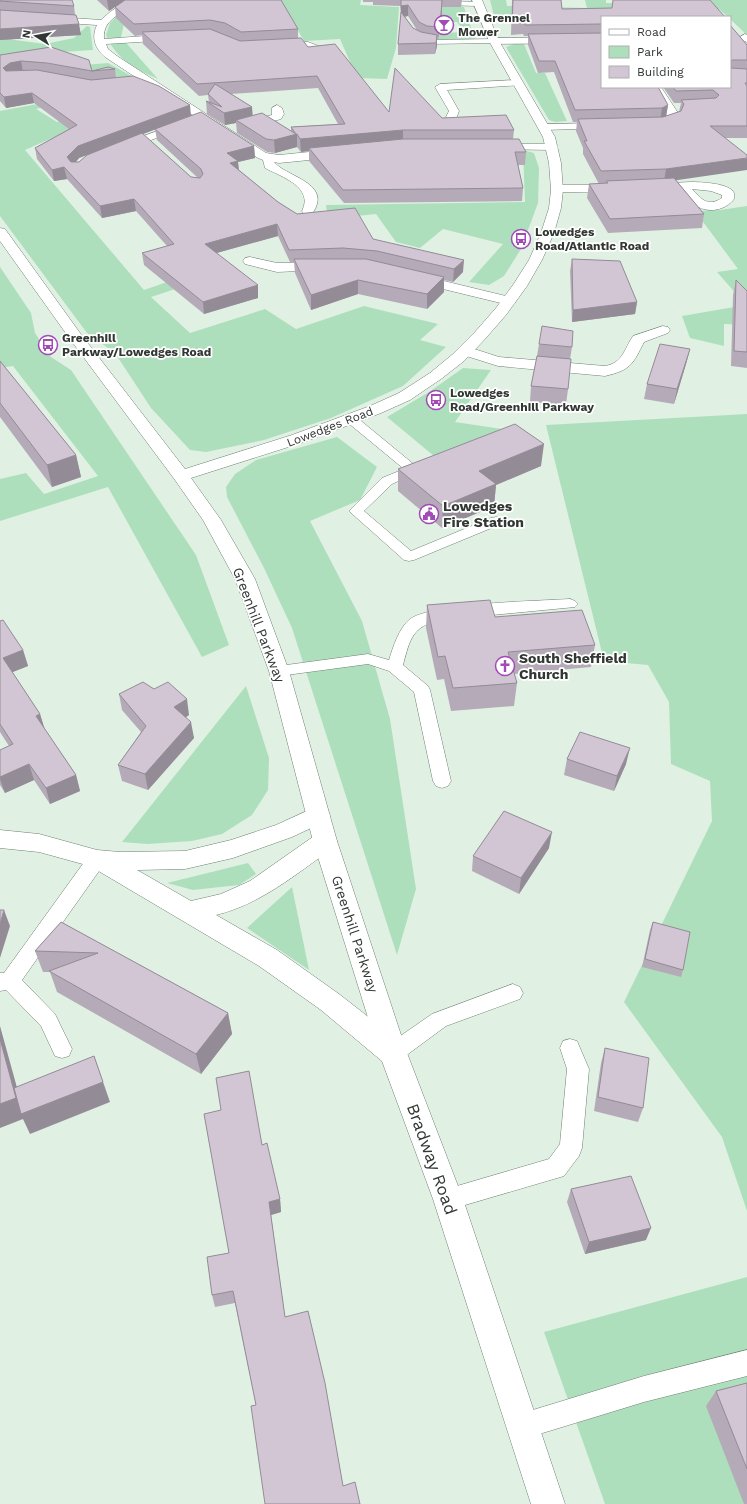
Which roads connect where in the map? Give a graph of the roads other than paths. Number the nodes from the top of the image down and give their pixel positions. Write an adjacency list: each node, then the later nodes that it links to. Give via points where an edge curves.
1 (135, 0): 5 (street, via 109,16)
2 (430, 0): 3 (lane, via 441,3)
3 (477, 2): 9 (street, Lowedges Road)
4 (0, 16): 5 (street)
5 (103, 23): 10 (street, via 99,29)
6 (409, 27): 9 (lane, via 419,39 430,42)
7 (180, 36): 10 (street)
8 (601, 40): 9 (street)
9 (494, 41): 15 (street, Lowedges Road)
10 (99, 42): 13 (street, via 109,55)
11 (266, 48): 12 (street, via 308,45)
12 (318, 49)
13 (148, 80): 14 (street); 20 (street)
14 (129, 83)
15 (517, 83): 21 (street, via 439,84 454,111); 23 (street, Lowedges Road)
16 (657, 88): 18 (street)
17 (277, 108): 25 (street, via 277,117)
18 (668, 108): 19 (lane); 22 (street, via 674,120 661,125)
19 (683, 108)
20 (203, 117): 25 (street); 26 (street)
21 (452, 117)
22 (646, 125)
23 (544, 126): 24 (street); 28 (street, Lowedges Road)
24 (614, 126)
25 (223, 131): 32 (street)
26 (145, 138): 29 (street); 30 (street)
27 (484, 146): 28 (street)
28 (552, 147): 34 (street, Lowedges Road)
29 (156, 149)
30 (111, 152)
31 (349, 152): 32 (street)
32 (269, 158): 35 (street, via 269,165 294,179 310,192 313,206)
33 (682, 186): 34 (street, via 633,189)
34 (558, 188): 40 (street, Lowedges Road, via 550,228 534,263)
35 (308, 211)
36 (0, 232): 44 (street, Greenhill Parkway)
37 (250, 261): 38 (street, via 262,266 287,269)
38 (338, 266)
39 (399, 274): 40 (street)
40 (509, 301): 42 (street, Lowedges Road)
41 (663, 330): 42 (street, via 638,339 625,365 605,371 498,361)
42 (465, 351): 43 (street, Lowedges Road, via 414,391)
43 (351, 419): 44 (street, Lowedges Road, via 283,445); 45 (lane, via 418,473 387,481 356,511 410,557)
44 (181, 476): 48 (street, Greenhill Parkway, via 212,520 245,579)
45 (496, 521)
46 (570, 604): 47 (lane, via 446,613 416,622 401,644)
47 (395, 667): 48 (lane, via 368,659); 49 (lane, via 422,690)
48 (278, 671): 50 (street, Greenhill Parkway)
49 (442, 781)
50 (318, 815): 52 (street, Greenhill Parkway); 53 (street, via 284,831 233,849 185,860 120,862)
51 (0, 839): 53 (street, via 39,843)
52 (325, 841): 54 (street, via 259,888 225,903); 59 (street, Greenhill Parkway)
53 (97, 859): 54 (street); 55 (lane)
54 (187, 912): 59 (street, via 268,958 330,1002)
55 (5, 981): 58 (lane, via 48,1020)
56 (513, 993): 59 (lane, via 439,1020)
57 (570, 1048): 60 (lane, via 578,1069 571,1148 556,1168)
58 (62, 1049)
59 (393, 1053): 60 (street, Bradway Road)
60 (448, 1199): 62 (street, Bradway Road)
61 (747, 1363): 62 (lane, via 644,1389)
62 (523, 1426): 63 (street, Bradway Road)
63 (548, 1504)

